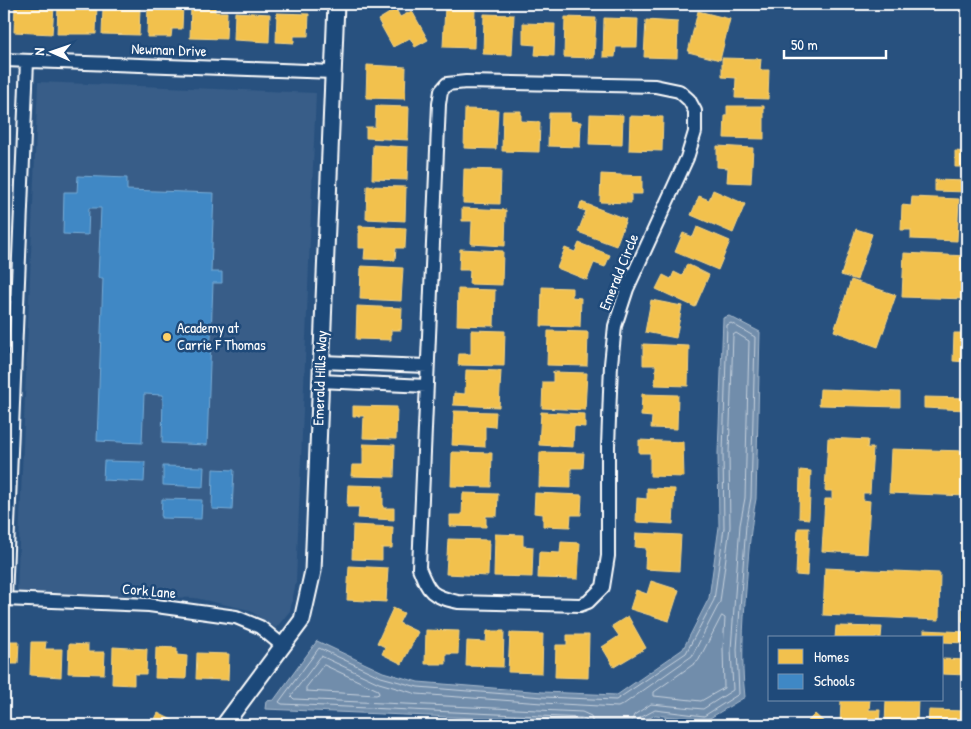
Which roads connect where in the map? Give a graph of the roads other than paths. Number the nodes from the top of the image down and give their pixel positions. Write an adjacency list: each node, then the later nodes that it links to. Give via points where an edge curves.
1 (336, 4): 4 (street, Emerald Hills Way)
2 (4, 60): 3 (street, Newman Drive)
3 (26, 61): 4 (street, Newman Drive); 9 (street)
4 (334, 72): 5 (street, Emerald Hills Way)
5 (320, 362): 6 (street); 7 (street, Emerald Hills Way)
6 (427, 366): 8 (street, Emerald Circle); 8 (street, Emerald Circle, via 439,104 441,91 447,84 655,86 679,91 689,100 694,112 695,132 687,158 627,289 615,326 608,446 608,556 603,587 588,602 580,605 458,602 441,598 427,587 419,568)
7 (320, 381): 8 (street); 10 (street, Emerald Hills Way, via 313,571 302,620)
8 (426, 386)
9 (4, 599): 10 (street, Cork Lane, via 149,605 236,617 260,627)
10 (283, 646): 11 (street, Emerald Hills Way)
11 (224, 725)

